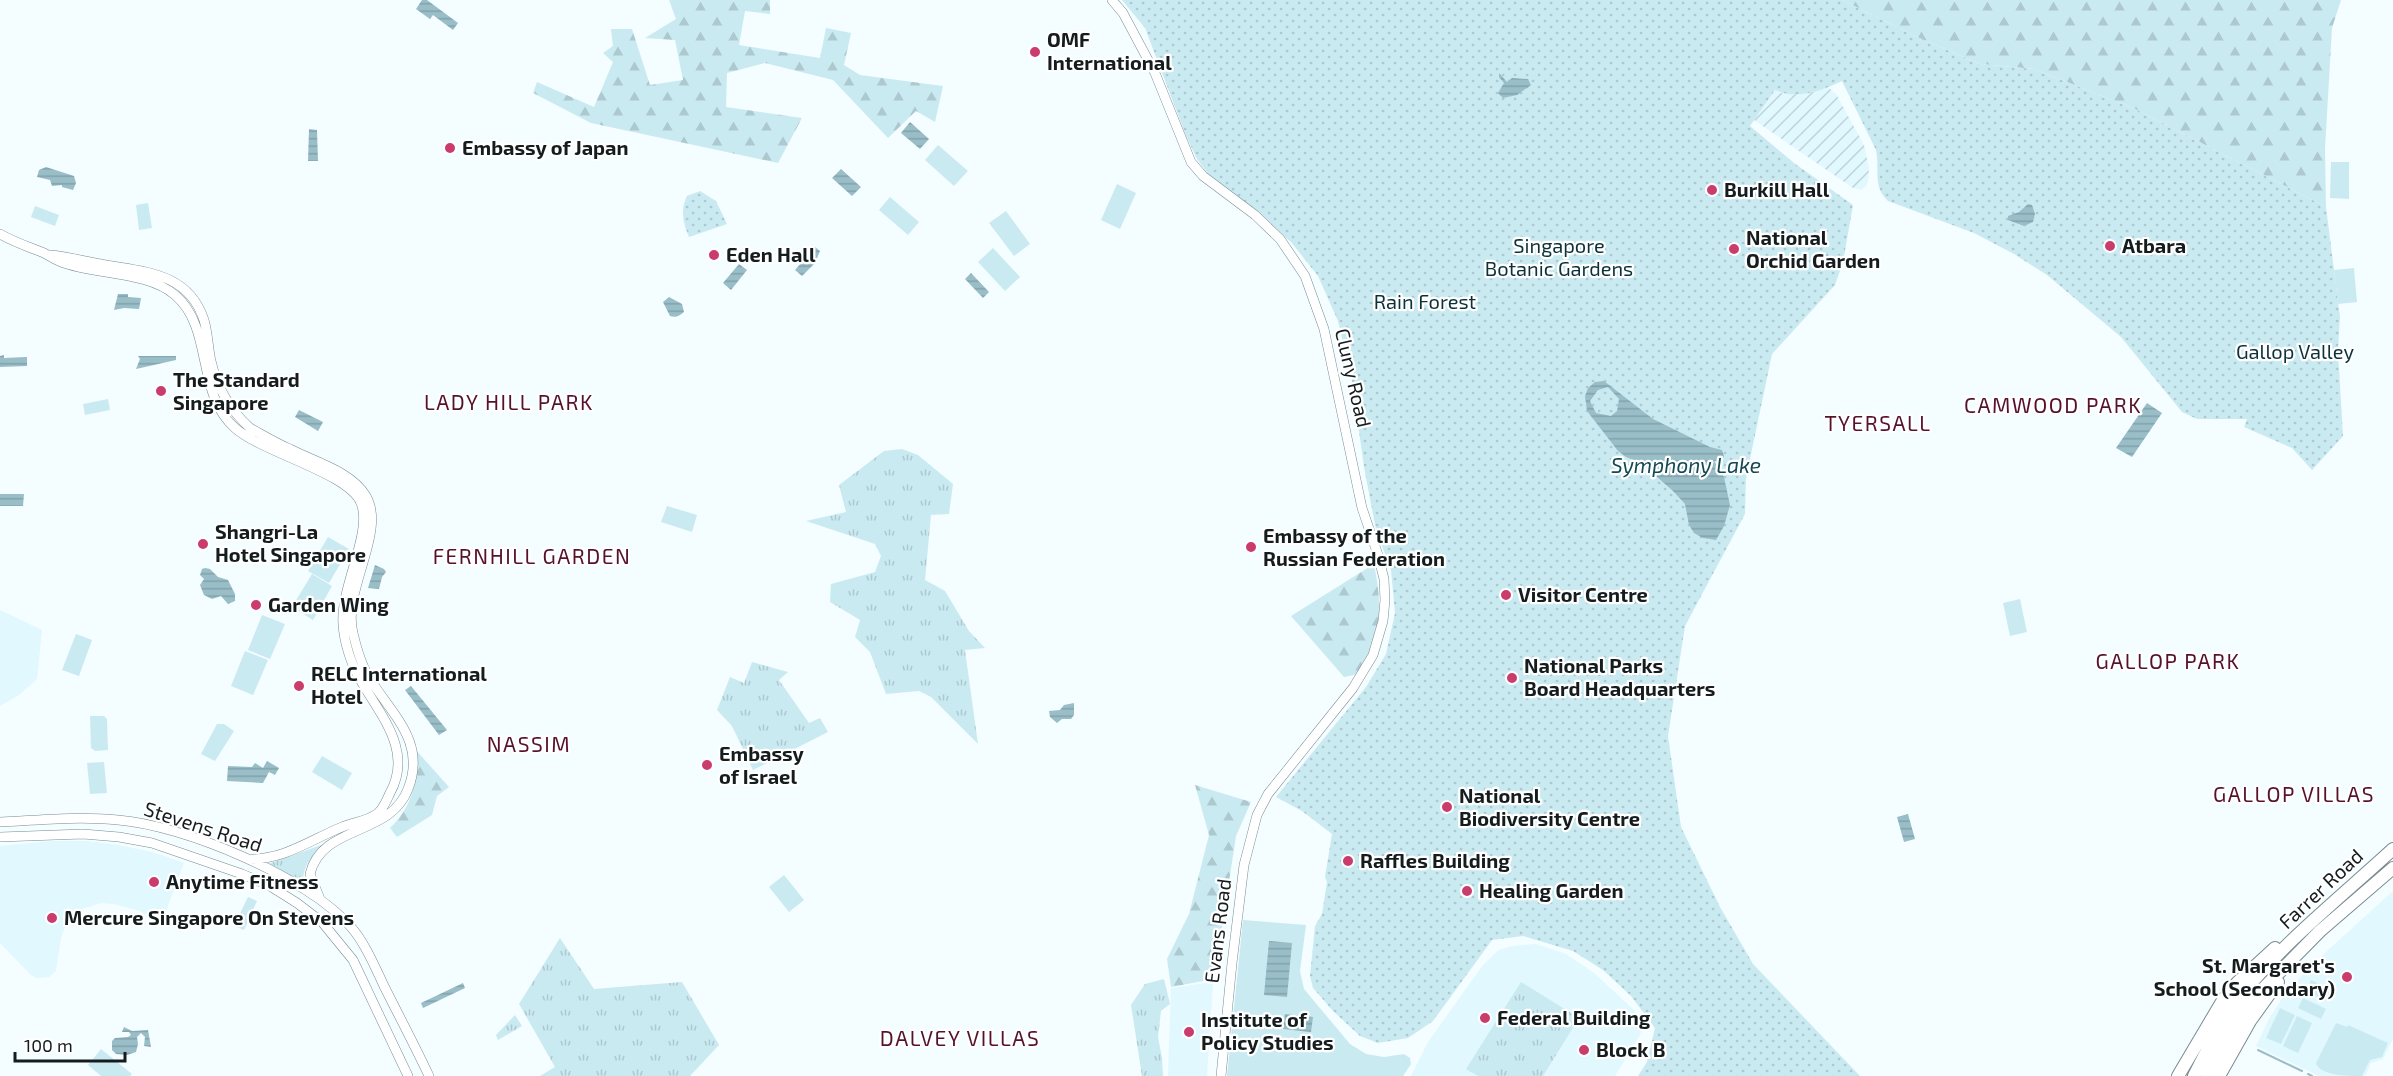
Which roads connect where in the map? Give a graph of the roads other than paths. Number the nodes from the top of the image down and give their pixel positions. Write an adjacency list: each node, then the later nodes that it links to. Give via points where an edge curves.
1 (1112, 0): 4 (street, Cluny Road, via 1155,73 1191,162 1280,239 1305,276 1324,329 1362,508 1382,567 1383,621 1373,655 1348,695)
2 (0, 234): 3 (street, via 60,262 162,286 185,304)
3 (202, 335): 8 (street, via 212,390 234,427 340,482 354,491 361,502 364,522 343,602 342,624 358,676 390,728 398,760 393,788 377,813 282,855); 10 (street, via 227,403 239,418 250,428 343,475 360,486 370,502 371,534 354,596 352,632 366,671 408,736 413,771 408,791 396,809 324,847 316,857 310,874)
4 (1268, 794): 15 (street, Evans Road, via 1257,815 1244,866)
5 (0, 822): 8 (street, Stevens Road, via 120,820 199,840)
6 (0, 837): 13 (street, Stevens Road, via 83,834 130,839 152,843 270,886 322,922 353,960)
7 (2393, 849): 11 (highway, Farrer Road)
8 (248, 860): 10 (street, Stevens Road, via 273,869)
9 (2393, 868): 12 (highway, Farrer Road)
10 (320, 899): 14 (street, Stevens Road, via 353,928)
11 (2313, 921): 16 (highway, via 2278,945 2237,983); 17 (highway, Farrer Road, via 2253,982)
12 (2297, 954): 18 (highway, Farrer Road, via 2249,1003); 19 (highway)
13 (408, 1076)
14 (429, 1076)
15 (1221, 1076)
16 (2178, 1076)
17 (2194, 1076)
18 (2207, 1076)
19 (2219, 1076)

